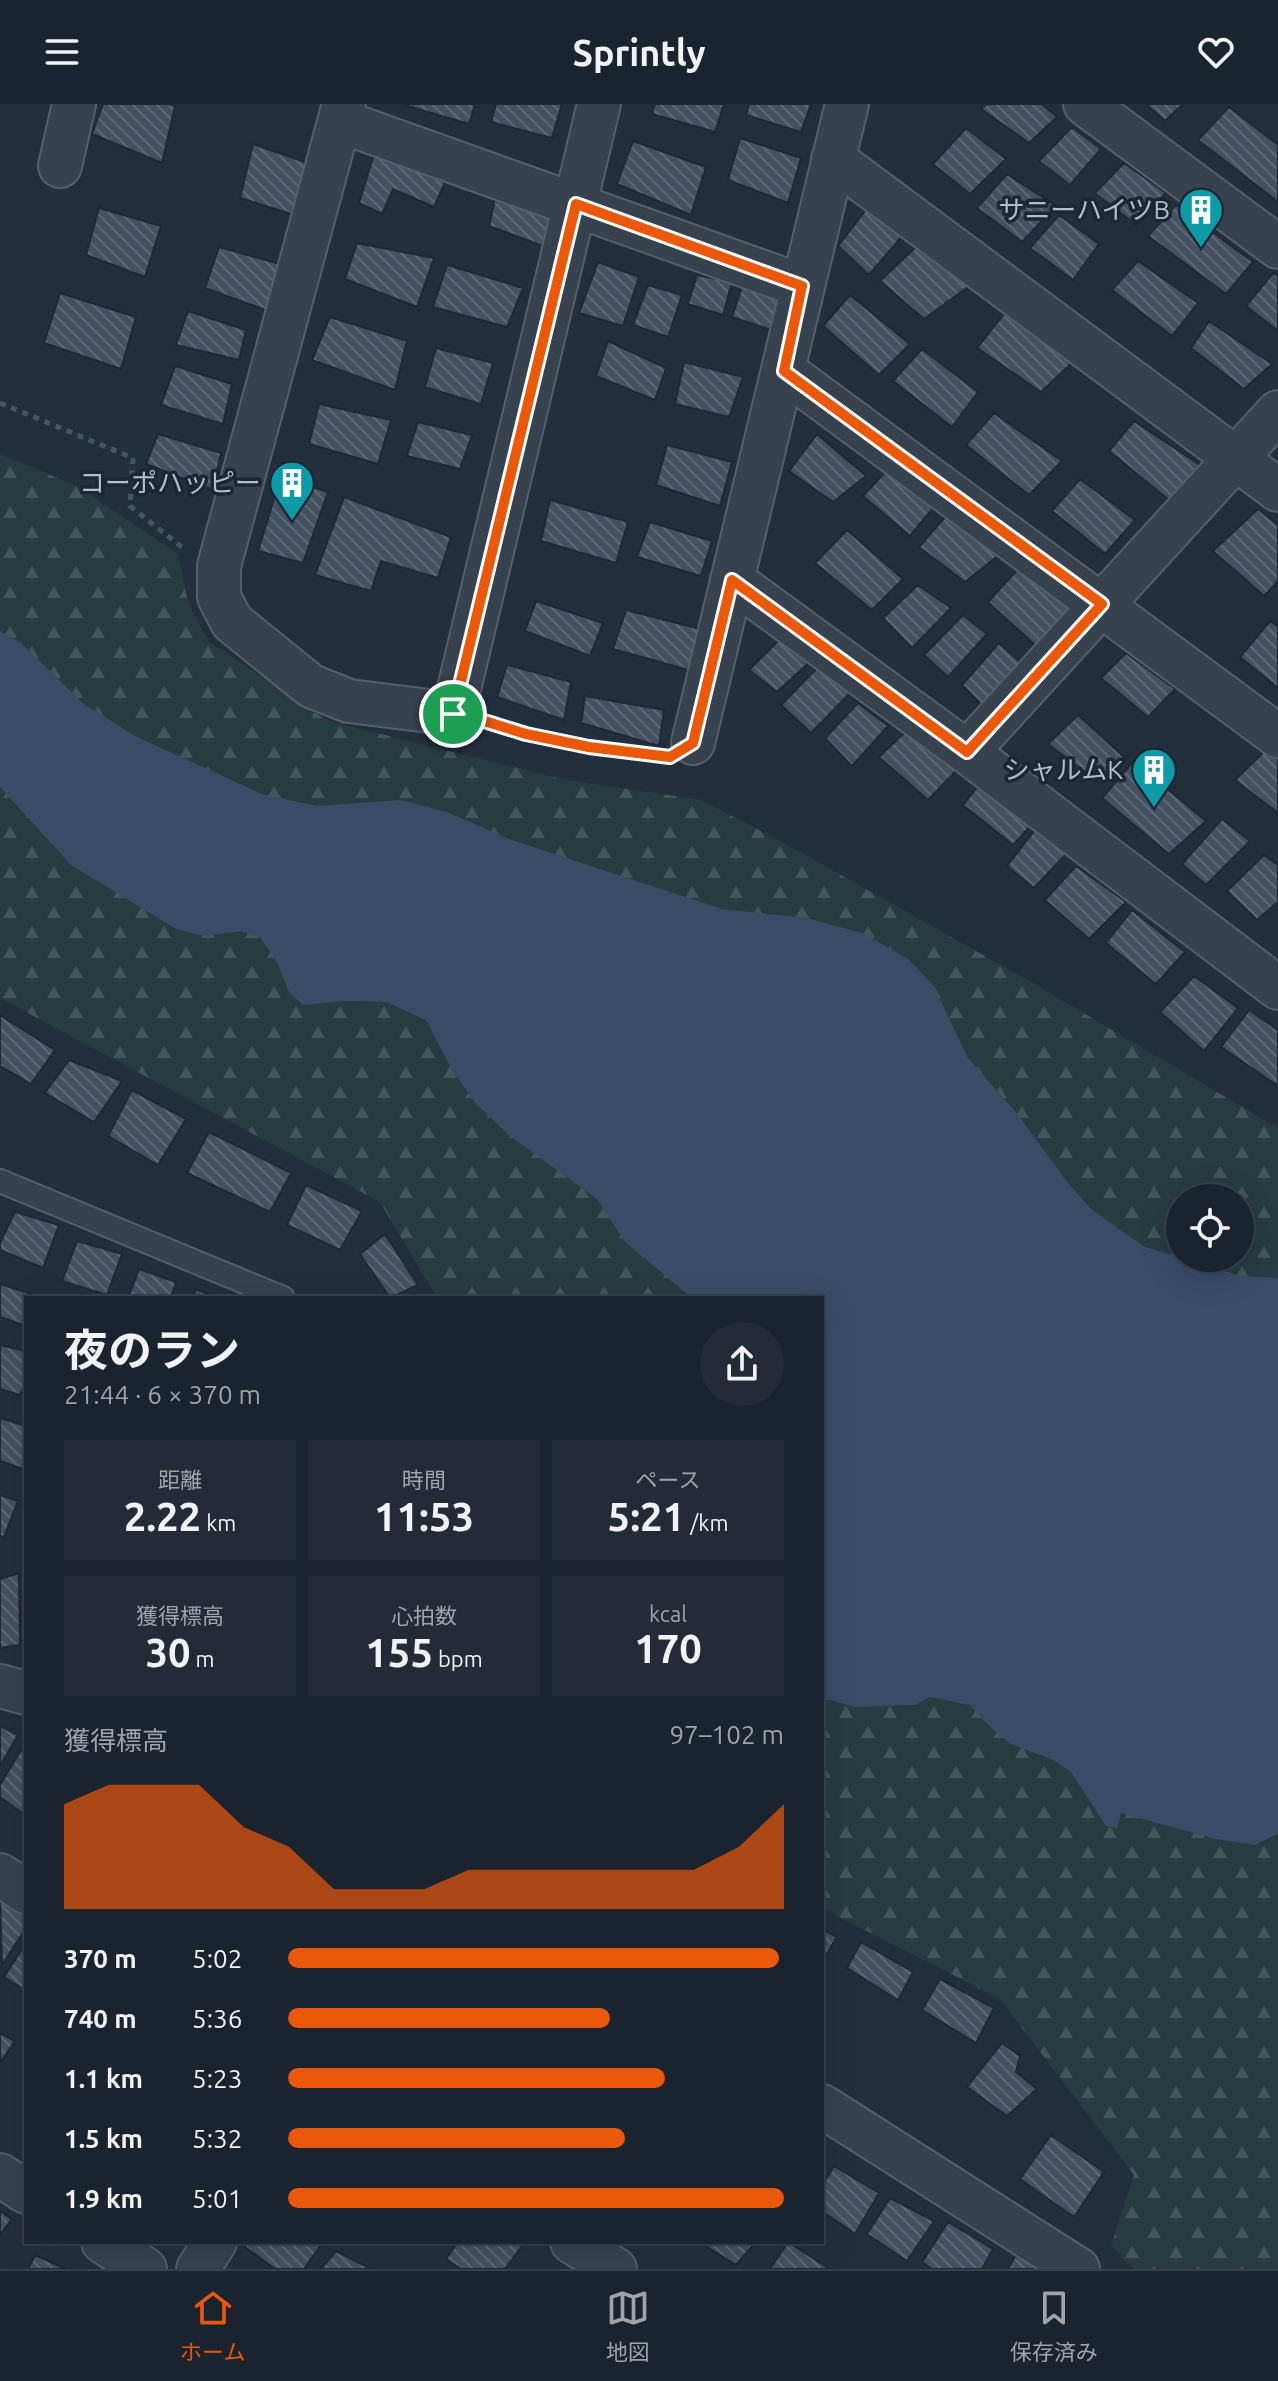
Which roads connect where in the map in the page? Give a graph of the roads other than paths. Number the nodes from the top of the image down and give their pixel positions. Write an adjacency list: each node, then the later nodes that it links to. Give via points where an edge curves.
1 (74, 104): 7 (street)
2 (599, 104): 8 (street)
3 (847, 104): 6 (street)
4 (1085, 104): 9 (street)
5 (342, 112): 8 (street); 8 (street, via 219,566 219,592 232,622 311,686 349,701 453,714)
6 (833, 159): 10 (street); 13 (street)
7 (60, 166)
8 (576, 204): 10 (street)
9 (1278, 247)
10 (802, 286): 11 (street)
11 (784, 371): 15 (street); 16 (street)
12 (1278, 412): 13 (street)
13 (1236, 459): 14 (street); 16 (street)
14 (1278, 490)
15 (732, 580): 18 (street); 19 (street)
16 (1102, 604): 17 (street); 19 (street)
17 (1278, 736)
18 (693, 743)
19 (967, 752): 20 (street)
20 (1278, 988)
21 (0, 1181): 22 (lane)
22 (278, 1296)
23 (0, 1686): 24 (street)
24 (24, 1692)
25 (0, 1875): 26 (street)
26 (24, 1891)
27 (824, 2107): 36 (street)
28 (0, 2175): 29 (street)
29 (24, 2191)
30 (106, 2244): 33 (street)
31 (214, 2244): 34 (street)
32 (575, 2244): 35 (street)
33 (145, 2269)
34 (198, 2269)
35 (615, 2269)
36 (1078, 2269)

